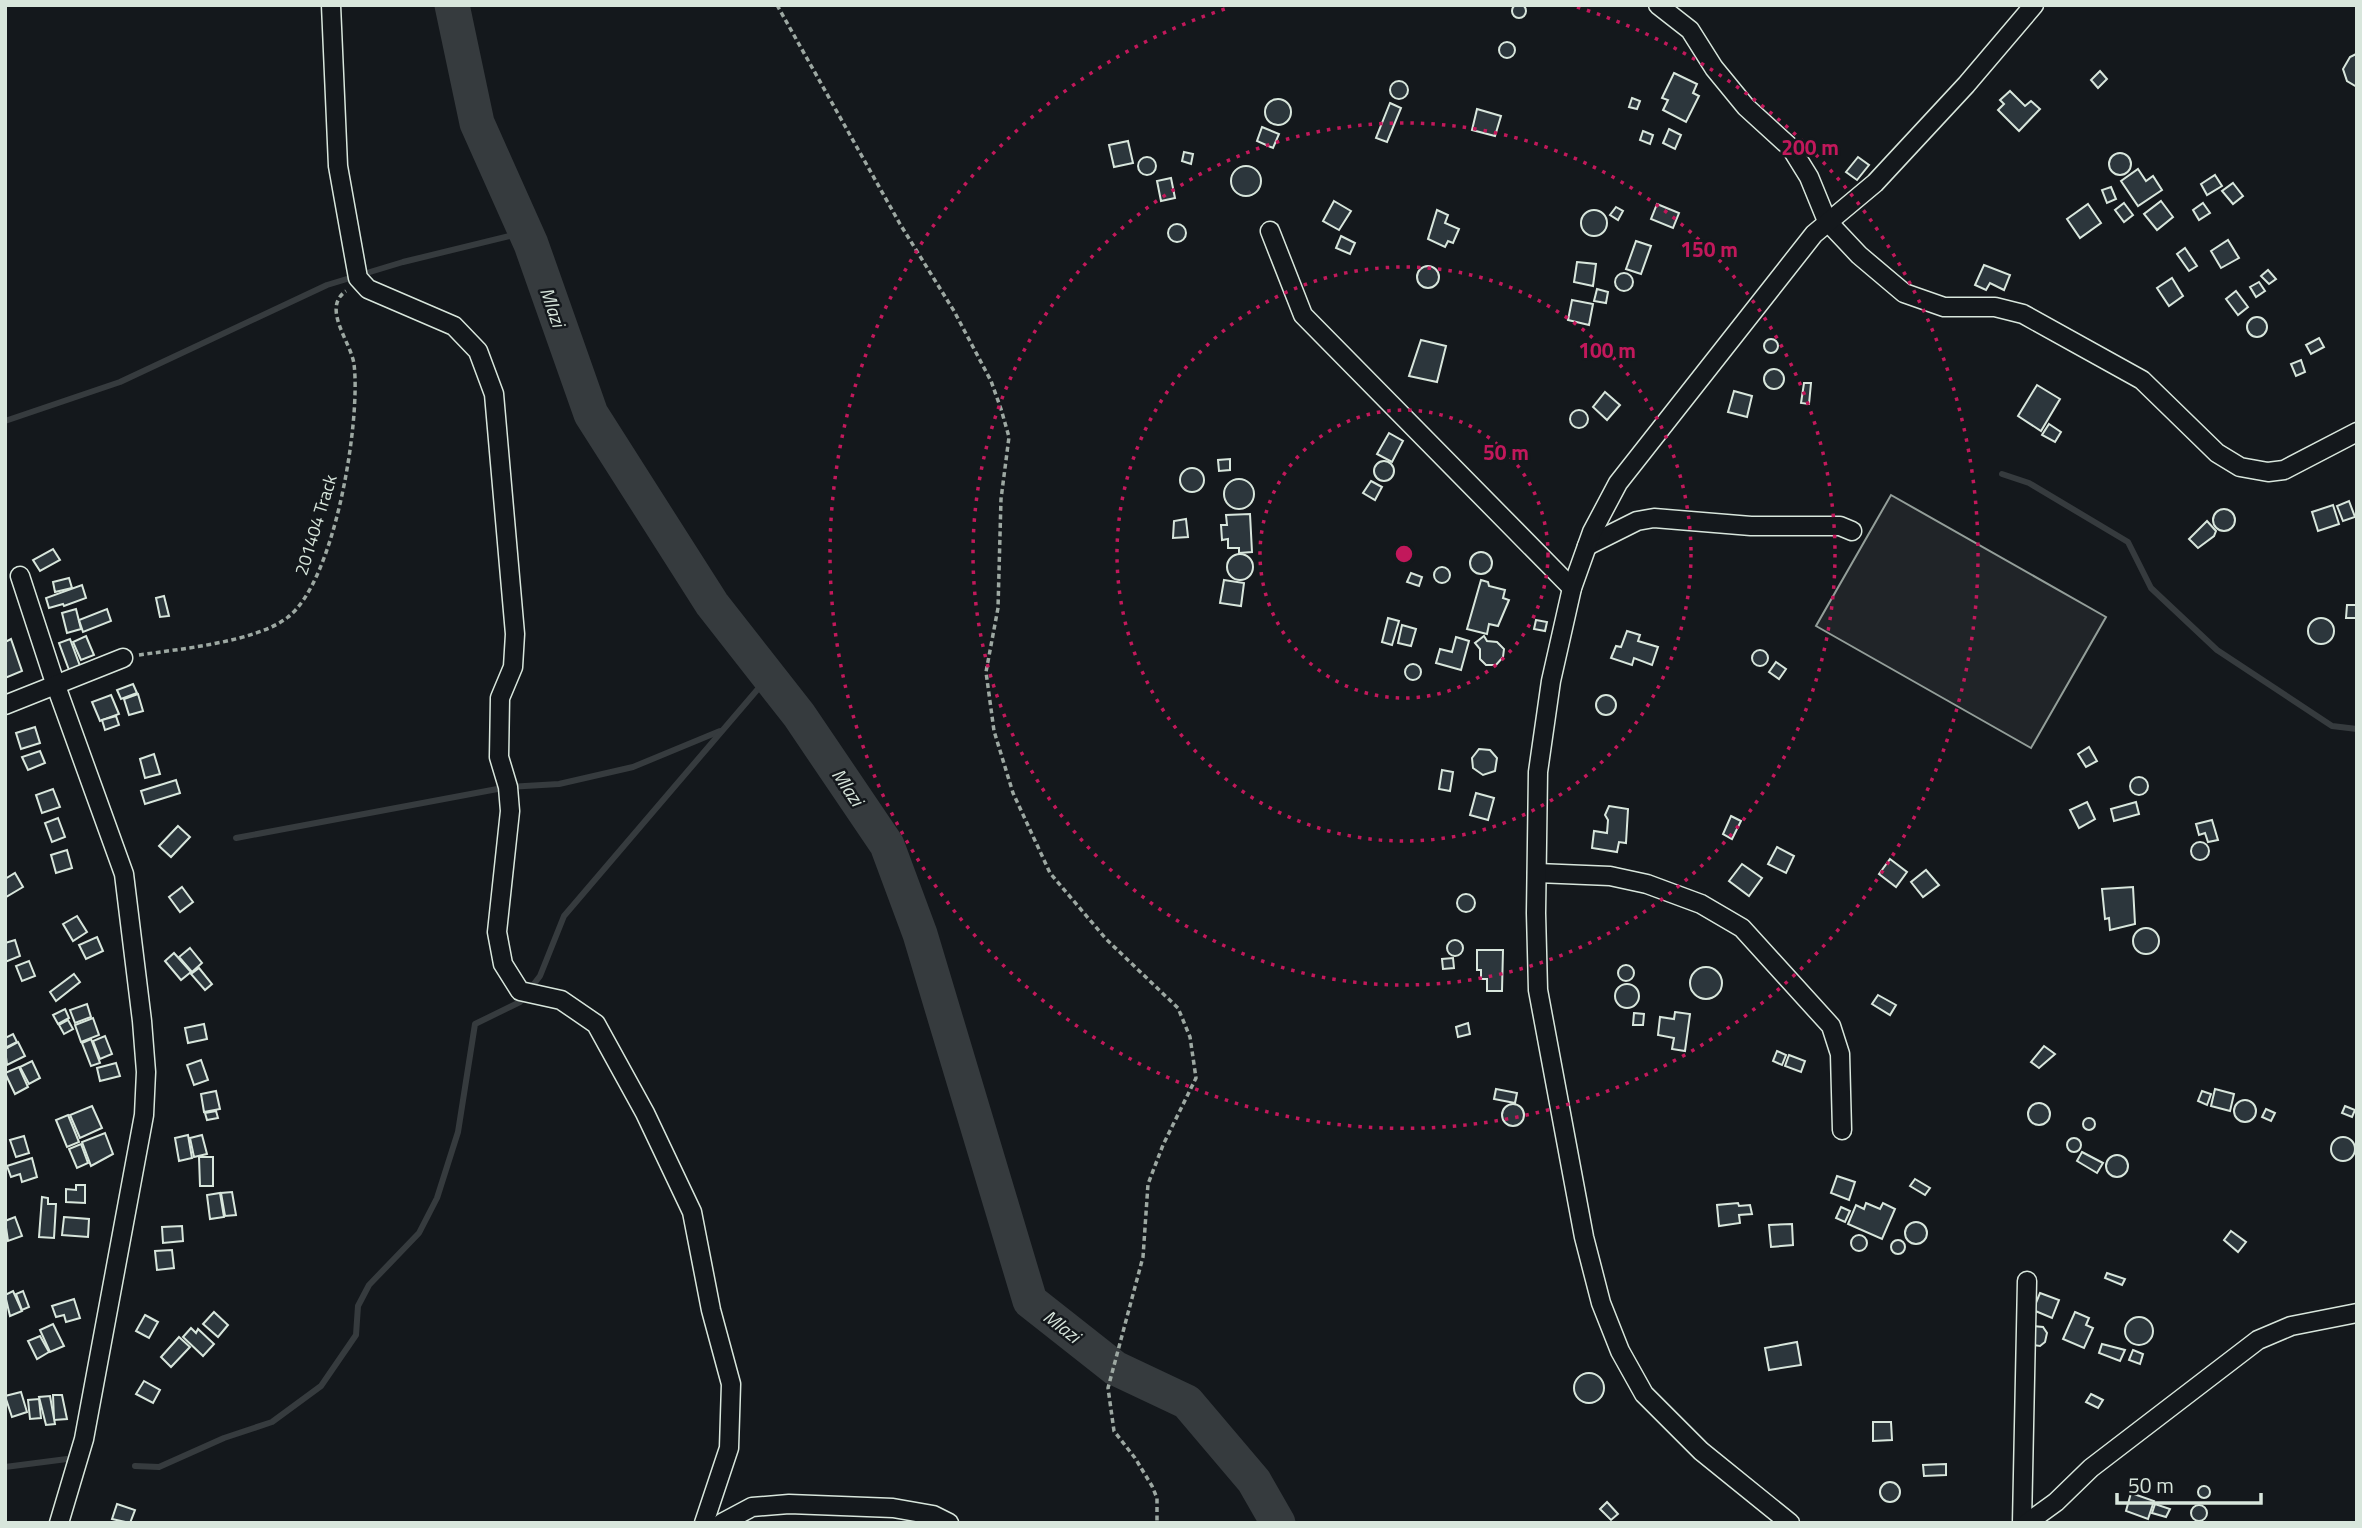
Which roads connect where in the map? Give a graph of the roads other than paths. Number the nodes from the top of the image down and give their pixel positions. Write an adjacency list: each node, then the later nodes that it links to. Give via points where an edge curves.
1 (331, 5): 19 (street, via 338,166 358,278 368,289 454,326 478,351 494,394 515,634 513,667 500,698 499,757 510,811 497,932 503,964 520,991 561,1000 596,1024 692,1212 710,1310 731,1384 729,1448)
2 (2034, 5): 4 (street, via 1904,153)
3 (1663, 7): 4 (street, via 1690,30 1746,107 1791,148)
4 (1827, 221): 6 (street, via 1889,282 1915,299 1944,307 2011,309 2142,380 2217,453 2240,467 2284,470); 8 (street, via 1618,483)
5 (1270, 231): 10 (street, via 1303,315)
6 (2357, 432)
7 (1852, 531): 8 (street, via 1840,526 1751,527 1654,518 1637,520)
8 (1587, 546): 10 (street)
9 (20, 576): 12 (street)
10 (1572, 588): 14 (street, via 1550,681 1538,772)
11 (123, 657): 12 (street)
12 (55, 683): 13 (street); 18 (street, via 124,874 146,1072 142,1124 84,1439)
13 (5, 705)
14 (1536, 873): 15 (street, via 1610,876 1647,884 1701,904 1742,928 1831,1026 1840,1054); 22 (street, via 1541,1018 1601,1303 1644,1394 1701,1451)
15 (1842, 1130)
16 (2027, 1281): 23 (street)
17 (2357, 1313): 24 (street, via 2291,1326 2258,1340 2112,1451)
18 (59, 1523)
19 (704, 1523)
20 (722, 1523): 21 (street, via 752,1507 789,1504 894,1508 933,1515)
21 (949, 1523)
22 (1790, 1523)
23 (2022, 1523)
24 (2027, 1523)

